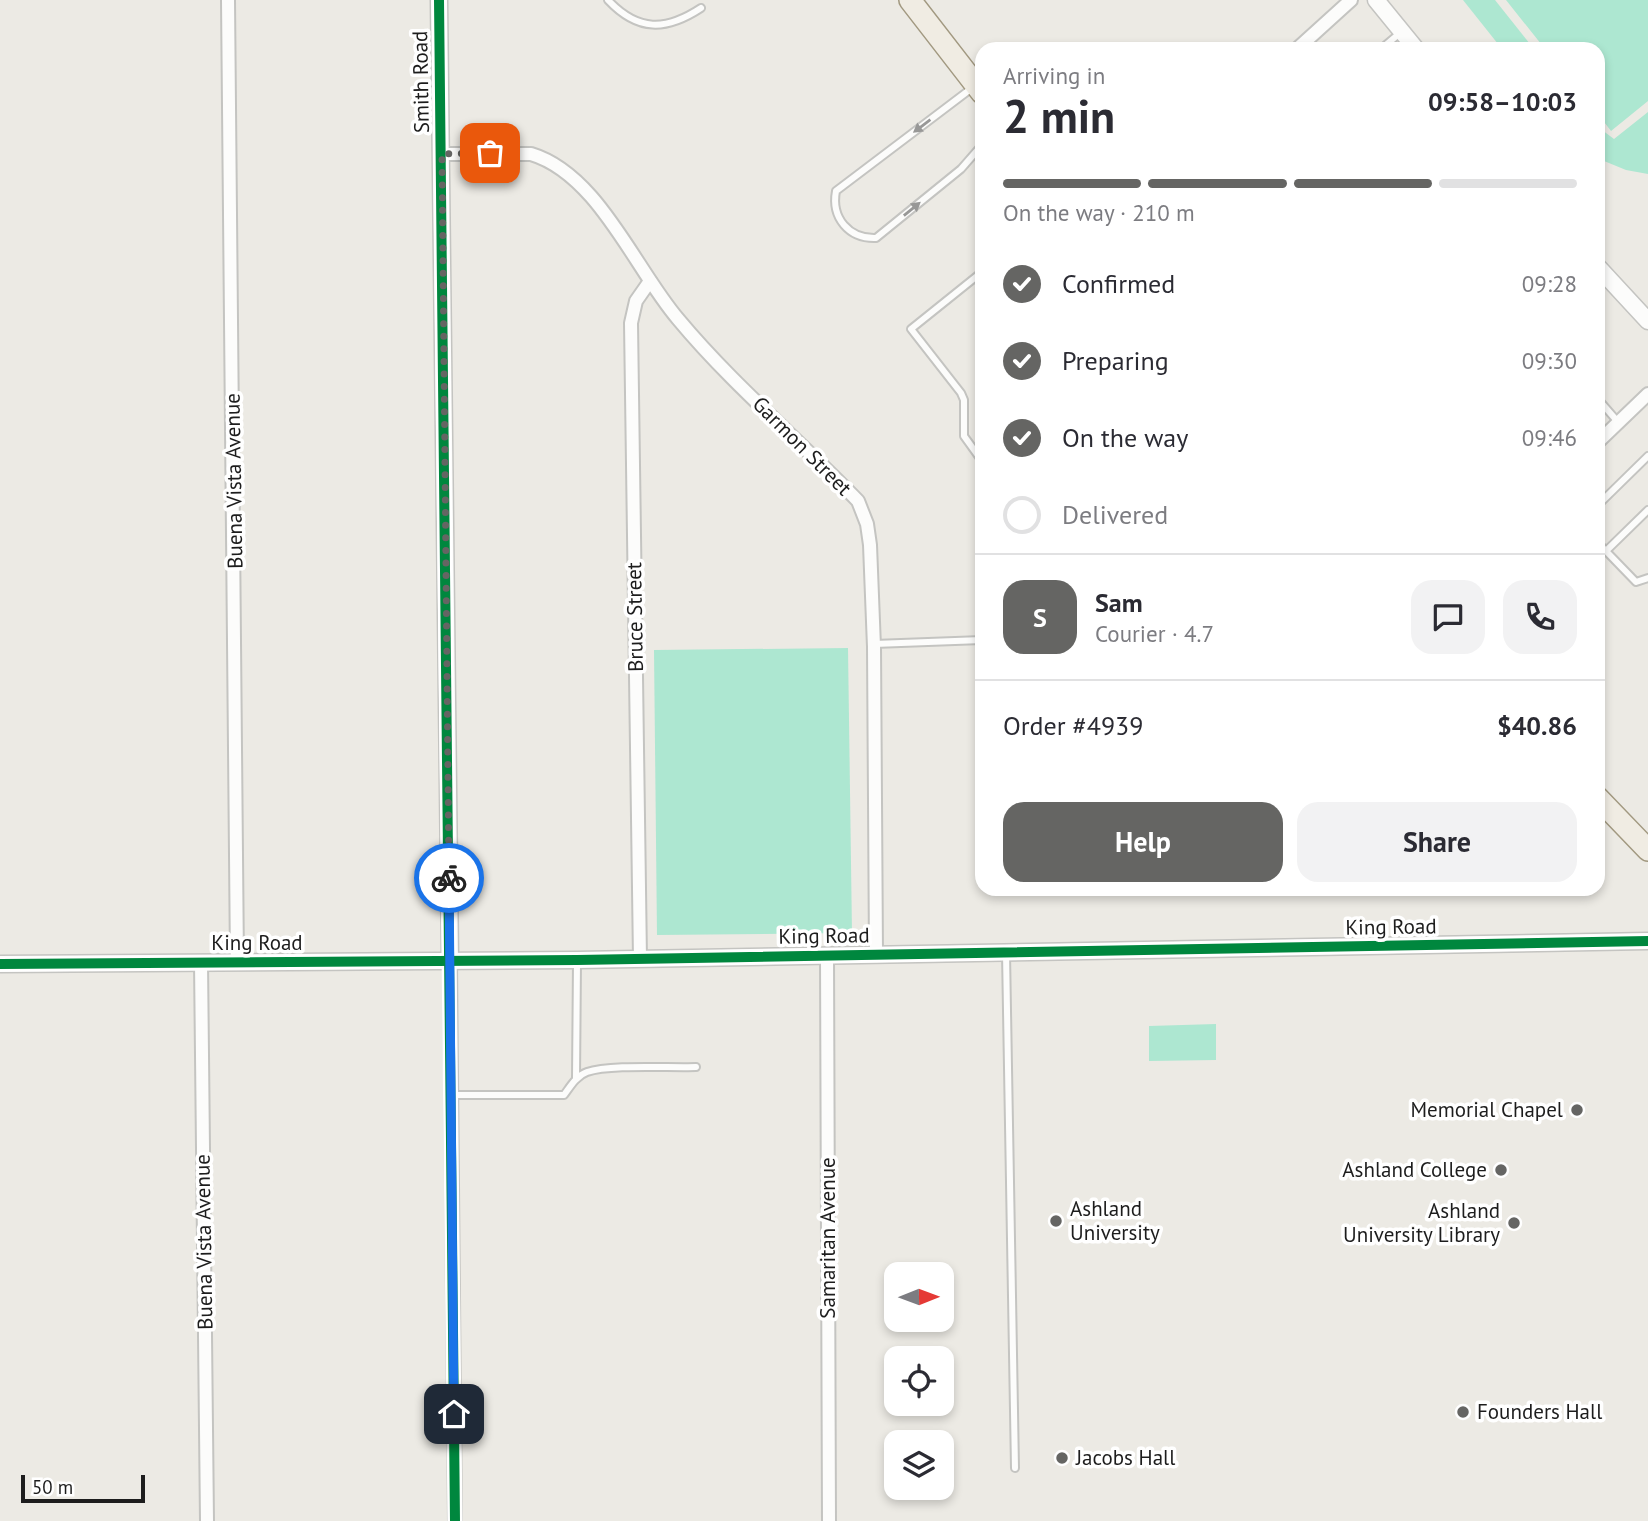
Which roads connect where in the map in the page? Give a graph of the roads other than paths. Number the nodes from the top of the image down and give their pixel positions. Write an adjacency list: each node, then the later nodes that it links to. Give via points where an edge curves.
1 (228, 0): 42 (street, Buena Vista Avenue)
2 (439, 0): 15 (street, Smith Road)
3 (608, 0): 7 (lane, via 635,22 654,24 682,20)
4 (910, 0): 12 (main road)
5 (1351, 0): 9 (street)
6 (1376, 0): 8 (street)
7 (701, 8)
8 (1402, 32): 10 (lane); 11 (street)
9 (1305, 42)
10 (1390, 42)
11 (1410, 42)
12 (975, 84)
13 (975, 92): 14 (lane, one-way to 14, via 836,191 837,216 856,235 876,238)
14 (975, 153)
15 (442, 154): 18 (street, Garmon Street, via 514,153 545,158 601,209); 40 (street, Smith Road)
16 (1605, 275): 19 (street)
17 (975, 278): 24 (lane, via 911,329 961,393 964,436)
18 (650, 281): 31 (street, Garmon Street, via 703,347 858,501 867,524); 38 (street, Bruce Street, via 636,301 631,323)
19 (1648, 321)
20 (1648, 394): 22 (street)
21 (1605, 407): 22 (lane)
22 (1618, 422): 23 (street)
23 (1605, 435)
24 (975, 451)
25 (1648, 456): 26 (lane)
26 (1605, 498)
27 (1648, 510): 28 (lane)
28 (1606, 551): 29 (lane, via 1636,582)
29 (1648, 578)
30 (975, 640): 31 (lane)
31 (874, 644): 36 (street, Garmon Street)
32 (1605, 806): 33 (main road)
33 (1648, 850)
34 (1648, 941): 35 (street, King Road)
35 (1006, 953): 36 (street, King Road); 47 (lane)
36 (876, 954): 37 (street, King Road)
37 (827, 955): 38 (street, King Road); 50 (street, Samaritan Avenue)
38 (640, 959): 39 (street, King Road)
39 (577, 960): 40 (street, King Road); 45 (lane)
40 (450, 961): 42 (street, King Road); 46 (street)
41 (201, 962): 42 (street, King Road); 43 (street, King Road); 48 (street, Buena Vista Avenue)
42 (237, 962)
43 (0, 964)
44 (696, 1068): 45 (lane, via 613,1069 586,1072)
45 (576, 1079): 46 (lane, via 564,1095)
46 (452, 1095): 49 (street)
47 (1015, 1468)
48 (207, 1521)
49 (455, 1521)
50 (829, 1521)

